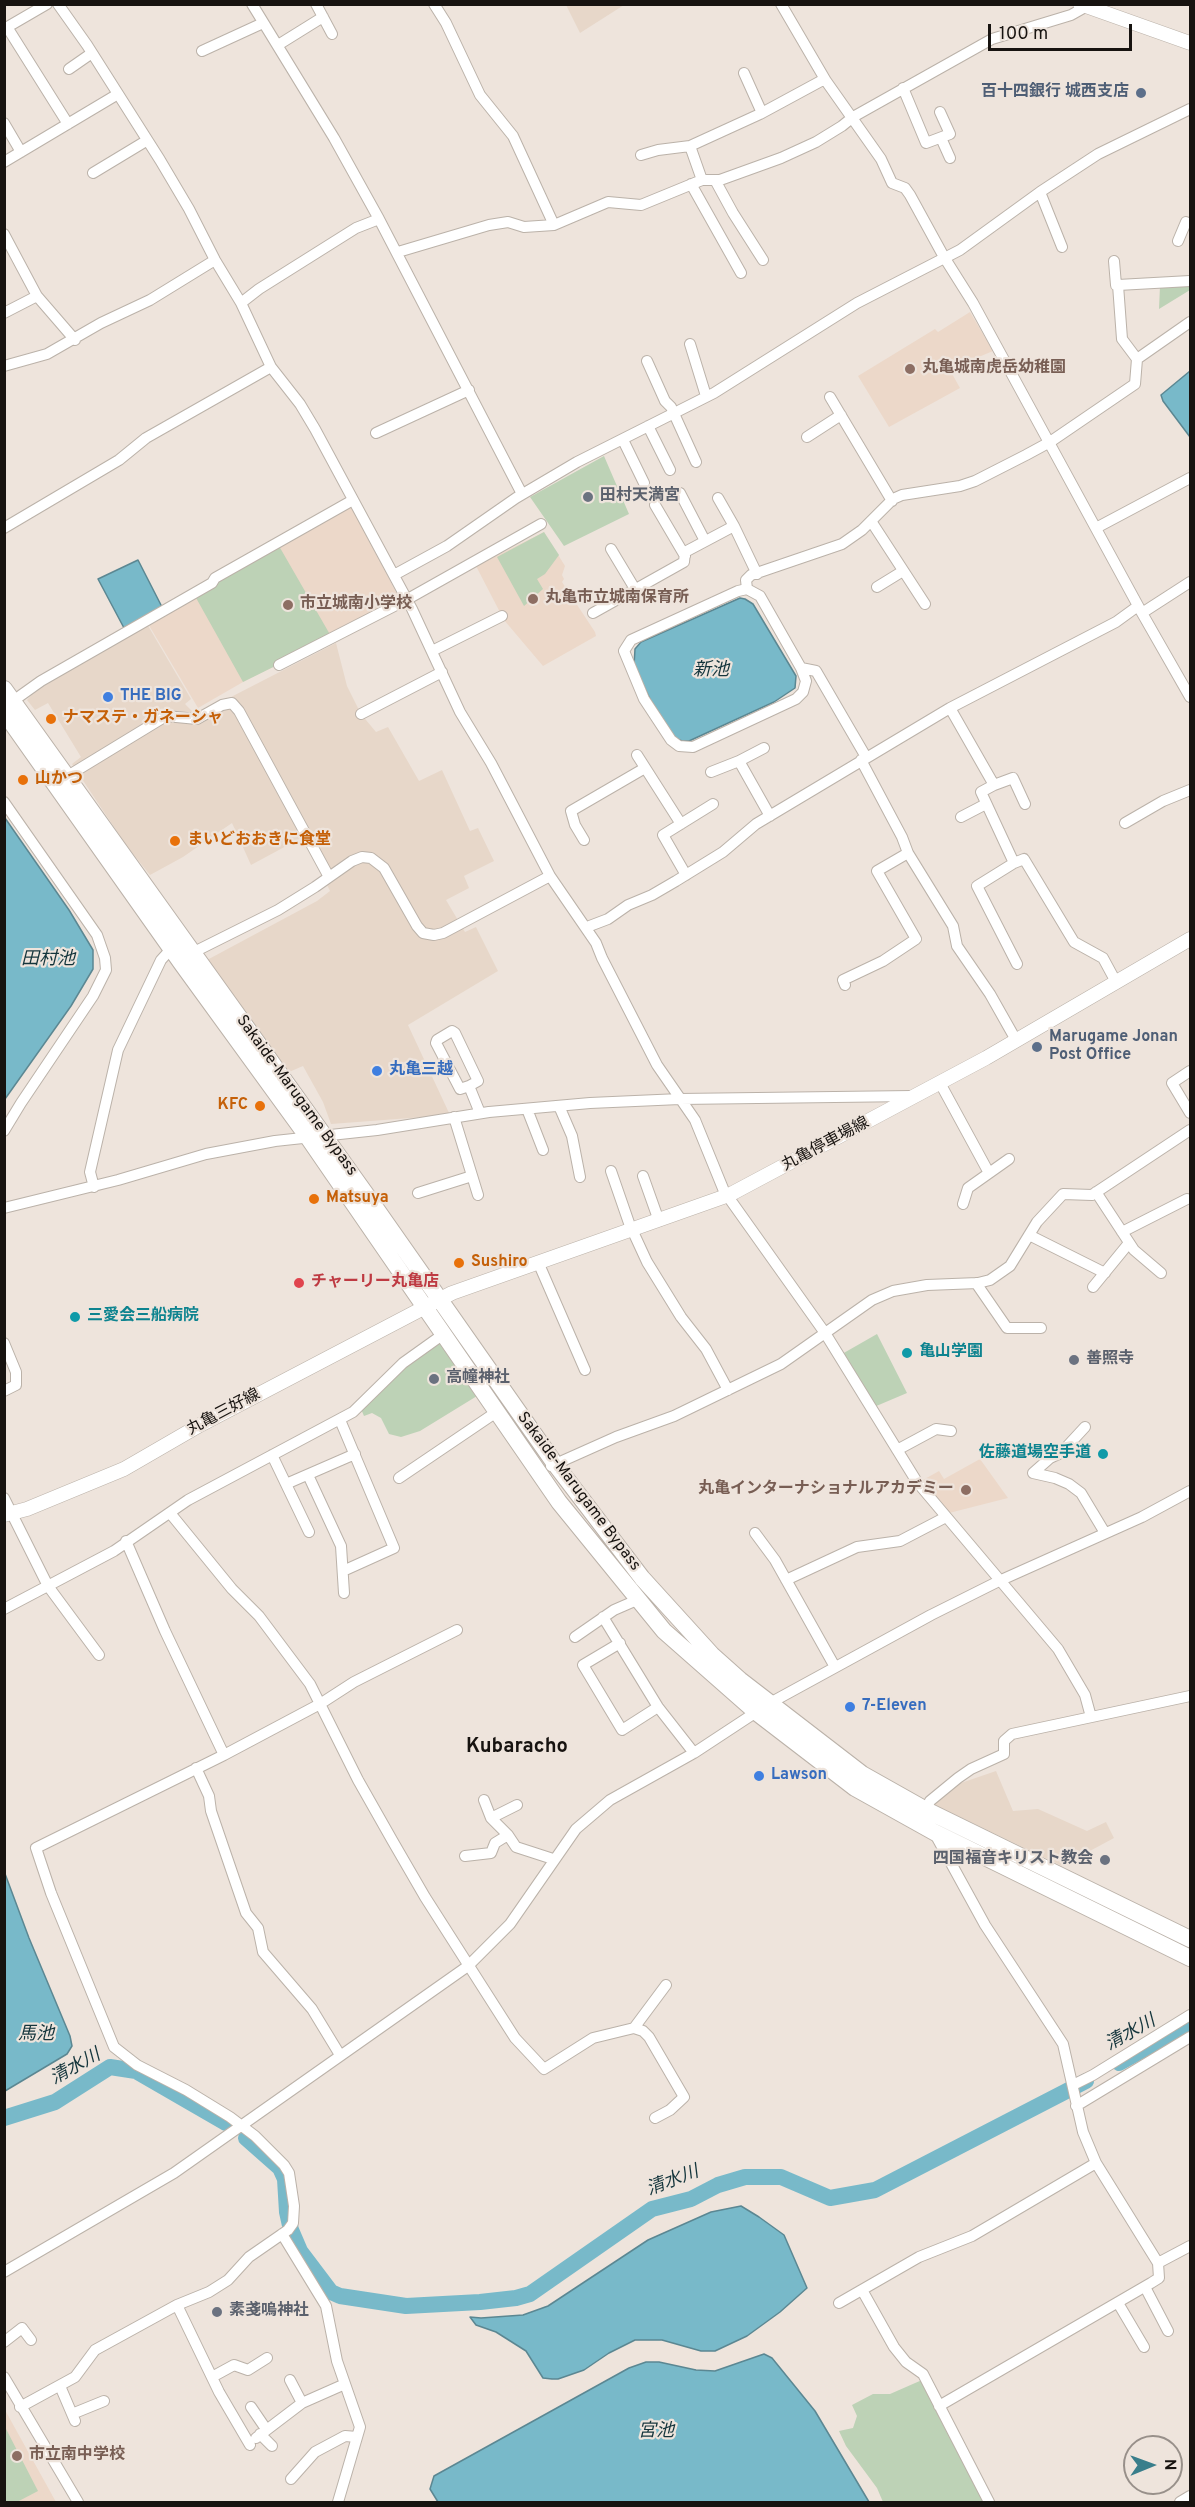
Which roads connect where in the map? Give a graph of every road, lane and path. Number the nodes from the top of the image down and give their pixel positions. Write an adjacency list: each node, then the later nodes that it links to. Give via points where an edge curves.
1 (47, 4): 10 (street)
2 (58, 4): 17 (street)
3 (252, 4): 9 (street)
4 (315, 4): 8 (street)
5 (434, 4): 42 (street, via 480,95 513,136)
6 (781, 4): 20 (street)
7 (1083, 5): 11 (main road); 21 (street, via 1071,15 992,39)
8 (323, 17): 12 (street); 15 (street)
9 (263, 23): 15 (street); 16 (street, via 222,47)
10 (6, 28): 28 (street)
11 (1166, 33): 13 (main road); 14 (main road)
12 (332, 34)
13 (1191, 39)
14 (1191, 44)
15 (278, 45): 41 (street)
16 (202, 51)
17 (92, 53): 18 (street); 22 (street)
18 (69, 69)
19 (744, 73): 25 (street)
20 (825, 81): 25 (street); 26 (street)
21 (903, 88): 26 (street); 29 (street, via 926,143)
22 (118, 94): 28 (street); 30 (street)
23 (1191, 109): 40 (street, via 1098,154)
24 (940, 112): 29 (street, via 950,134)
25 (762, 113): 31 (street)
26 (853, 117): 38 (street, via 816,142 781,158); 46 (street, via 892,183 905,188 910,195)
27 (4, 123): 32 (street)
28 (68, 124): 32 (street)
29 (941, 138): 34 (street)
30 (146, 141): 36 (street); 47 (street, via 189,209)
31 (690, 146): 33 (street); 37 (street)
32 (21, 152): 35 (street)
33 (640, 155)
34 (950, 158)
35 (4, 162)
36 (93, 173)
37 (702, 180): 38 (street); 39 (street)
38 (715, 180): 48 (street)
39 (691, 184): 42 (street, via 641,205 608,202); 50 (street)
40 (1040, 192): 44 (street); 46 (street, via 960,250)
41 (379, 219): 45 (street); 54 (street, via 356,228)
42 (554, 225): 45 (street, via 489,225)
43 (4, 234): 53 (street)
44 (1062, 247)
45 (398, 252): 63 (street)
46 (944, 257): 64 (street, via 857,303); 72 (street)
47 (214, 260): 54 (street); 57 (street, via 175,286)
48 (763, 260)
49 (1114, 261): 52 (street)
50 (741, 273)
51 (1191, 281): 52 (street)
52 (1118, 285): 59 (street, via 1122,339)
53 (37, 296): 55 (street); 57 (street)
54 (241, 303): 62 (street)
55 (4, 313)
56 (1191, 322): 59 (street)
57 (75, 340): 61 (street, via 47,354)
58 (690, 344): 64 (street)
59 (1137, 359): 72 (street, via 1135,384)
60 (647, 361): 66 (street)
61 (4, 366)
62 (271, 368): 80 (street, via 300,404); 86 (street, via 146,438 118,460)
63 (469, 390): 69 (street); 78 (street)
64 (706, 396): 66 (street)
65 (830, 397): 67 (street)
66 (673, 413): 68 (street); 73 (street)
67 (841, 415): 70 (street); 81 (street)
68 (648, 426): 71 (street); 74 (street)
69 (376, 433)
70 (807, 437)
71 (623, 440): 76 (street); 78 (street)
72 (1050, 442): 81 (street, via 975,481 902,495); 87 (street)
73 (696, 462)
74 (670, 470)
75 (1191, 478): 87 (street)
76 (644, 483)
77 (680, 493): 88 (street)
78 (522, 494): 93 (street, via 447,546)
79 (718, 498): 85 (street)
80 (353, 500): 93 (street); 108 (street)
81 (892, 501): 83 (street)
82 (655, 506): 90 (street)
83 (871, 521): 91 (street); 92 (street, via 842,544)
84 (541, 524): 98 (street)
85 (734, 526): 88 (street); 92 (street)
86 (4, 528)
87 (1096, 528): 100 (street)
88 (705, 541): 90 (street, via 685,552)
89 (611, 549): 96 (street)
90 (685, 556): 96 (street, via 684,562)
91 (903, 571): 95 (street); 99 (street)
92 (757, 574): 97 (street, via 746,580)
93 (394, 575): 98 (street)
94 (1191, 582): 100 (street)
95 (877, 587)
96 (635, 589): 101 (street)
97 (747, 589): 105 (street, via 760,596); 105 (street, via 631,640 624,651 644,699 671,740 693,747 796,699 806,681)
98 (406, 600): 103 (street); 104 (street)
99 (925, 604)
100 (1140, 609): 107 (street); 109 (street)
101 (593, 613)
102 (502, 616): 103 (street)
103 (432, 651): 106 (street)
104 (279, 665)
105 (801, 668): 113 (street, via 816,670)
106 (442, 672): 110 (street); 132 (street)
107 (1191, 697)
108 (7, 701): 117 (highway, Sakaide-Marugame Bypass)
109 (950, 708): 113 (street); 118 (street)
110 (360, 714)
111 (764, 748): 114 (street)
112 (636, 755): 115 (street)
113 (863, 759): 124 (street); 129 (street)
114 (739, 760): 116 (street); 124 (street)
115 (645, 768): 126 (street); 128 (street, via 571,811)
116 (711, 772)
117 (61, 780): 133 (street, via 166,716 197,719 222,705 232,704); 136 (highway, Sakaide-Marugame Bypass); 137 (highway, Sakaide-Marugame Bypass)
118 (994, 785): 122 (street, via 981,792); 123 (street, via 1012,778)
119 (1191, 790): 127 (street, via 1163,801)
120 (4, 802): 147 (street, via 97,935 106,970 93,996)
121 (713, 804): 126 (street)
122 (986, 804): 125 (street); 130 (street)
123 (1025, 804)
124 (770, 816): 131 (street)
125 (961, 817)
126 (681, 824): 131 (street, via 663,835)
127 (1125, 824)
128 (584, 840)
129 (908, 853): 140 (street, via 877,871 916,939 883,961 843,980); 141 (street, via 953,926 957,946)
130 (1014, 863): 138 (street, via 977,886); 139 (street, via 1024,859 1074,942 1103,958)
131 (686, 875): 134 (street)
132 (550, 876): 133 (street, via 434,935 423,933 417,926 384,868 370,858 352,861); 134 (street)
133 (329, 877): 137 (street, via 278,910)
134 (587, 927): 146 (street, via 657,1065)
135 (1191, 939): 139 (main road, 丸亀停車場線)
136 (171, 949): 156 (highway, Sakaide-Marugame Bypass); 164 (street, via 161,960 118,1050 90,1172)
137 (192, 953): 156 (highway, Sakaide-Marugame Bypass)
138 (1017, 964)
139 (1116, 982): 141 (main road, 丸亀停車場線)
140 (845, 985)
141 (1016, 1040): 143 (main road, 丸亀停車場線)
142 (1191, 1071): 151 (street, via 1172,1083)
143 (940, 1083): 145 (main road, 丸亀停車場線); 160 (street)
144 (469, 1086): 144 (street, via 478,1081 452,1031 436,1043 460,1089); 150 (street)
145 (919, 1095): 146 (street); 168 (main road, 丸亀停車場線)
146 (680, 1099): 148 (street); 168 (street, via 695,1120)
147 (21, 1103): 153 (street); 155 (street)
148 (559, 1106): 149 (street); 163 (street, via 572,1136)
149 (527, 1109): 150 (street); 157 (street)
150 (480, 1113): 152 (street)
151 (1191, 1113)
152 (454, 1117): 156 (street, via 377,1130); 161 (street)
153 (4, 1124)
154 (1191, 1130): 165 (street)
155 (4, 1131)
156 (315, 1135): 164 (street, via 206,1154); 182 (highway, Sakaide-Marugame Bypass)
157 (543, 1150)
158 (1009, 1159): 160 (street)
159 (611, 1171): 173 (street)
160 (989, 1173): 170 (street, via 968,1188)
161 (472, 1176): 166 (street); 167 (street)
162 (643, 1176): 172 (street)
163 (580, 1178)
164 (94, 1187): 171 (street)
165 (1096, 1192): 174 (street); 175 (street, via 1083,1196 1063,1194)
166 (418, 1193)
167 (478, 1195)
168 (729, 1195): 172 (main road, 丸亀停車場線); 185 (street)
169 (1187, 1199): 174 (street)
170 (963, 1204)
171 (4, 1208)
172 (659, 1221): 173 (main road, 丸亀停車場線)
173 (633, 1230): 177 (main road, 丸亀停車場線); 188 (street, via 647,1262 706,1349)
174 (1122, 1232): 176 (street)
175 (1029, 1235): 178 (street); 180 (street, via 1010,1266 990,1280)
176 (1129, 1244): 178 (street); 179 (street)
177 (538, 1262): 182 (main road, 丸亀停車場線); 187 (street)
178 (1105, 1273): 181 (street)
179 (1161, 1273)
180 (976, 1283): 183 (street, via 1007,1328); 185 (street, via 927,1285 893,1292 872,1300)
181 (1093, 1287)
182 (431, 1303): 184 (highway, Sakaide-Marugame Bypass); 197 (highway, Sakaide-Marugame Bypass); 205 (main road, 丸亀三好線, via 124,1469)
183 (1041, 1328)
184 (445, 1333): 190 (highway, Sakaide-Marugame Bypass); 191 (street, via 403,1363)
185 (825, 1333): 188 (street, via 781,1364); 194 (street)
186 (4, 1343): 189 (street, via 16,1372 16,1385)
187 (585, 1370)
188 (728, 1390): 197 (street)
189 (4, 1391)
190 (498, 1411): 198 (highway, Sakaide-Marugame Bypass); 200 (street)
191 (340, 1420): 195 (street); 196 (street)
192 (1085, 1427): 209 (street, via 1061,1453 1033,1473 1062,1481 1081,1492)
193 (951, 1431): 194 (street, via 936,1429)
194 (897, 1450): 206 (street)
195 (355, 1454): 199 (street); 211 (street, via 394,1548)
196 (272, 1455): 201 (street); 204 (street)
197 (555, 1464): 198 (street); 227 (highway, Sakaide-Marugame Bypass, via 606,1534 681,1622)
198 (538, 1472): 216 (highway, Sakaide-Marugame Bypass)
199 (308, 1475): 201 (street); 211 (street, via 341,1546)
200 (399, 1478)
201 (286, 1484): 207 (street)
202 (1191, 1491): 209 (street)
203 (4, 1498): 205 (street)
204 (170, 1513): 210 (street); 225 (street, via 259,1616)
205 (8, 1514): 214 (street)
206 (946, 1517): 212 (street, via 900,1541 858,1547); 213 (street)
207 (309, 1532)
208 (755, 1533): 212 (street)
209 (1105, 1533): 213 (street)
210 (126, 1541): 214 (street); 230 (street)
211 (343, 1571): 215 (street)
212 (786, 1580): 223 (street)
213 (999, 1581): 223 (street); 228 (street, via 1058,1649 1084,1695)
214 (48, 1586): 217 (street); 222 (street)
215 (345, 1593)
216 (637, 1600): 218 (street); 227 (highway, Sakaide-Marugame Bypass, via 664,1631)
217 (4, 1609)
218 (603, 1617): 220 (street); 221 (street)
219 (457, 1630): 225 (street, via 354,1682)
220 (576, 1637)
221 (620, 1643): 226 (street); 226 (street, via 583,1665 622,1730)
222 (99, 1655)
223 (835, 1667): 227 (street)
224 (1191, 1696): 228 (street)
225 (321, 1704): 230 (street); 242 (street, via 380,1820)
226 (658, 1707): 229 (street)
227 (763, 1708): 229 (street); 234 (highway, Sakaide-Marugame Bypass, via 862,1774); 236 (highway, Sakaide-Marugame Bypass, via 855,1788)
228 (1091, 1717): 234 (street, via 1012,1734 1004,1742 1004,1754 958,1778 930,1800)
229 (694, 1753): 239 (street, via 610,1800 576,1829)
230 (224, 1755): 231 (street)
231 (196, 1768): 249 (street, via 209,1796 246,1913 258,1928 263,1952 312,2009); 253 (street, via 36,1848 114,2047 137,2065 186,2090)
232 (484, 1800): 235 (street)
233 (517, 1805): 235 (street)
234 (926, 1810): 240 (highway, Sakaide-Marugame Bypass)
235 (491, 1818): 237 (street)
236 (934, 1832): 241 (highway, Sakaide-Marugame Bypass); 250 (street, via 985,1925 1063,2044)
237 (508, 1835): 238 (street, via 495,1843 491,1853); 239 (street, via 516,1847)
238 (465, 1856)
239 (553, 1859): 242 (street, via 510,1924)
240 (1191, 1939)
241 (1191, 1958)
242 (468, 1966): 245 (street, via 515,2038 544,2069 593,2038); 249 (street)
243 (666, 1985): 245 (street)
244 (1191, 2015): 250 (street)
245 (634, 2028): 252 (street, via 650,2037 684,2097)
246 (1191, 2037): 247 (street)
247 (1179, 2045): 248 (street); 251 (street)
248 (1191, 2050)
249 (340, 2055): 253 (street)
250 (1073, 2085): 251 (street)
251 (1076, 2106): 254 (street)
252 (655, 2118)
253 (242, 2127): 255 (street, via 289,2173 294,2206); 258 (street, via 174,2173)
254 (1096, 2163): 257 (street); 260 (street, via 972,2236 919,2257)
255 (288, 2229): 263 (street, via 249,2257 228,2280); 272 (street, via 326,2306)
256 (1191, 2246): 257 (street)
257 (1158, 2263): 259 (street, via 1159,2278)
258 (4, 2272)
259 (1144, 2287): 261 (street); 264 (street)
260 (862, 2290): 262 (street); 276 (street, via 894,2347 922,2374)
261 (1118, 2302): 267 (street); 276 (street)
262 (839, 2303)
263 (177, 2305): 270 (street); 273 (street, via 96,2350 75,2378)
264 (1168, 2331)
265 (32, 2340): 266 (street, via 22,2328)
266 (4, 2342)
267 (1144, 2347)
268 (267, 2358): 270 (street, via 248,2370 234,2366)
269 (4, 2377): 277 (street)
270 (212, 2378): 279 (street)
271 (290, 2380): 275 (street)
272 (345, 2384): 275 (street); 280 (street, via 360,2427)
273 (60, 2386): 274 (street, via 73,2418); 277 (street)
274 (105, 2401)
275 (302, 2403): 279 (street)
276 (939, 2406): 286 (street)
277 (20, 2407): 284 (street)
278 (251, 2407): 279 (street)
279 (258, 2437): 281 (street)
280 (357, 2437): 282 (street, via 342,2437 315,2452); 285 (street)
281 (272, 2446)
282 (291, 2480)
283 (1191, 2496): 287 (street)
284 (78, 2502)
285 (338, 2502)
286 (989, 2502)
287 (1179, 2502)

